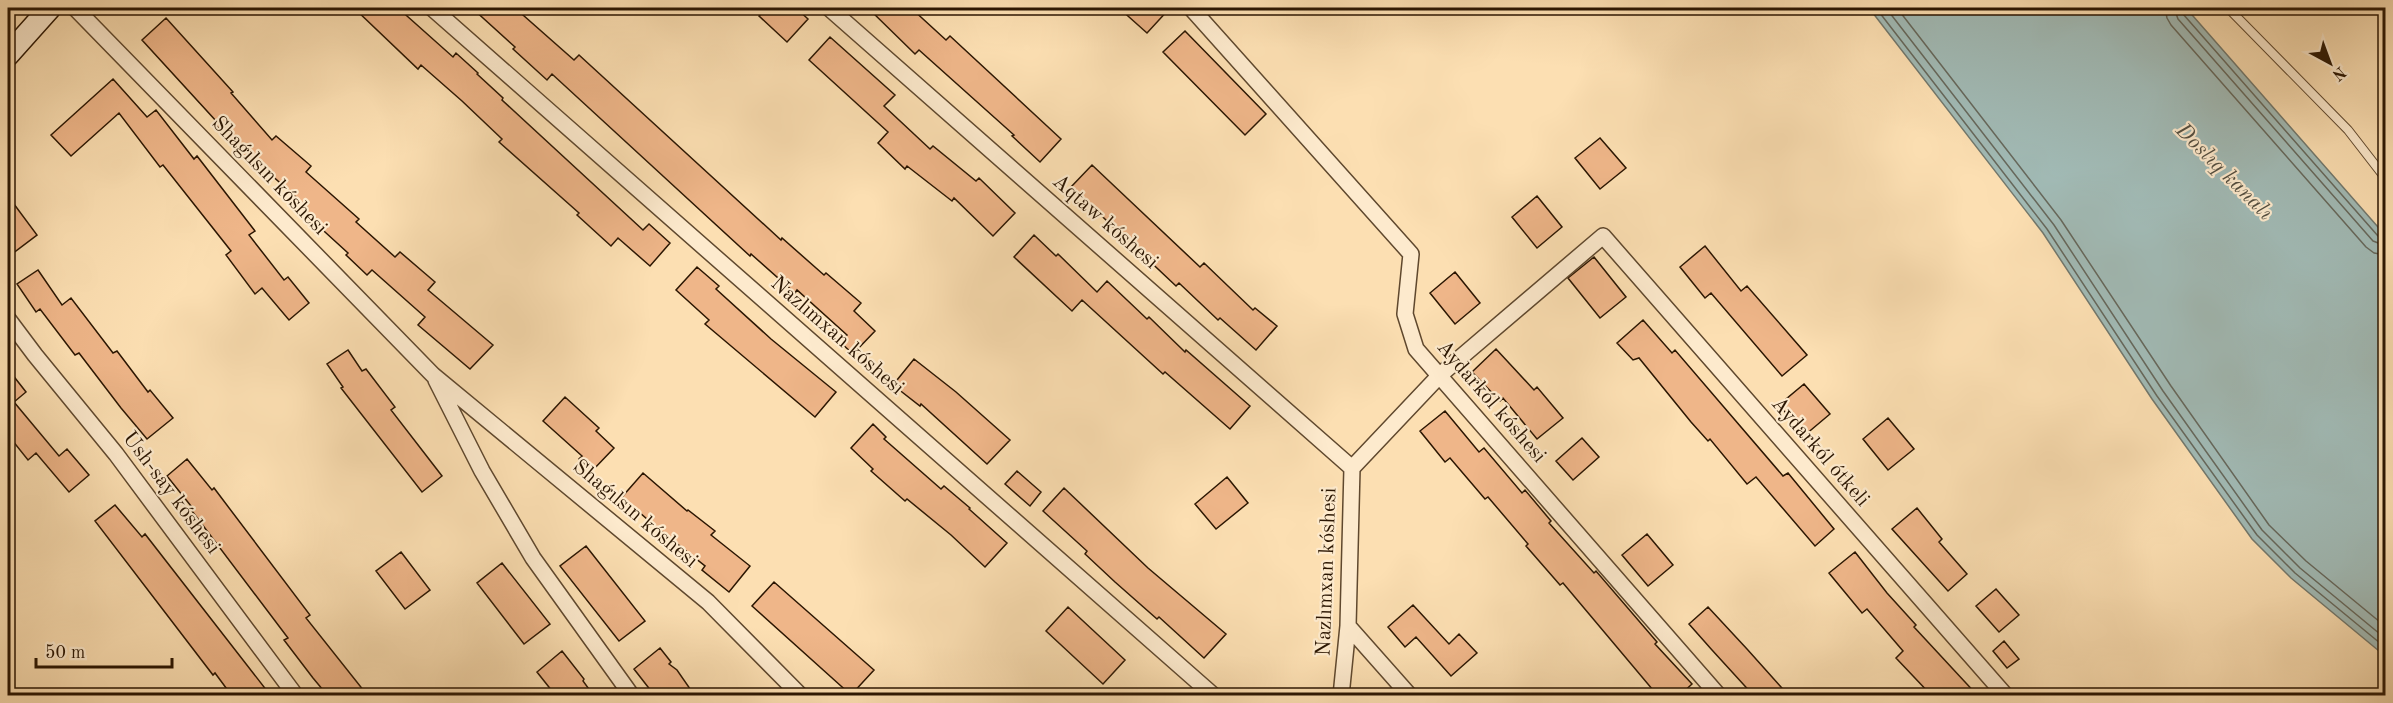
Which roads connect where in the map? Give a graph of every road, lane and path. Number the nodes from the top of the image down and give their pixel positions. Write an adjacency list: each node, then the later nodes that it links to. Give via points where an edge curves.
1 (50, 8): 7 (street)
2 (75, 8): 11 (street, Shaǵılsın kóshesi)
3 (432, 8): 18 (street, Nazlımxan kóshesi)
4 (829, 8): 13 (street, Aqtaw kóshesi)
5 (1191, 8): 12 (street, Aydarkól kóshesi, via 1411,254 1405,314 1416,349)
6 (2228, 8): 8 (lane, via 2348,130)
7 (8, 56)
8 (2385, 179)
9 (1603, 236): 12 (street, Nazlımxan kóshesi); 22 (street, Aydarkól ótkeli)
10 (8, 318): 15 (street, Ush-say kóshesi, via 116,454)
11 (433, 375): 16 (street, Shaǵılsın kóshesi, via 482,471 533,558); 17 (street, Shaǵılsın kóshesi, via 708,602)
12 (1440, 375): 13 (street, Nazlımxan kóshesi); 21 (street, Aydarkól kóshesi)
13 (1352, 468): 14 (street, Nazlımxan kóshesi)
14 (1348, 626): 19 (street, Nazlımxan kóshesi); 20 (street)
15 (296, 696)
16 (632, 696)
17 (801, 696)
18 (1214, 696)
19 (1341, 696)
20 (1410, 696)
21 (1719, 696)
22 (2006, 696)

